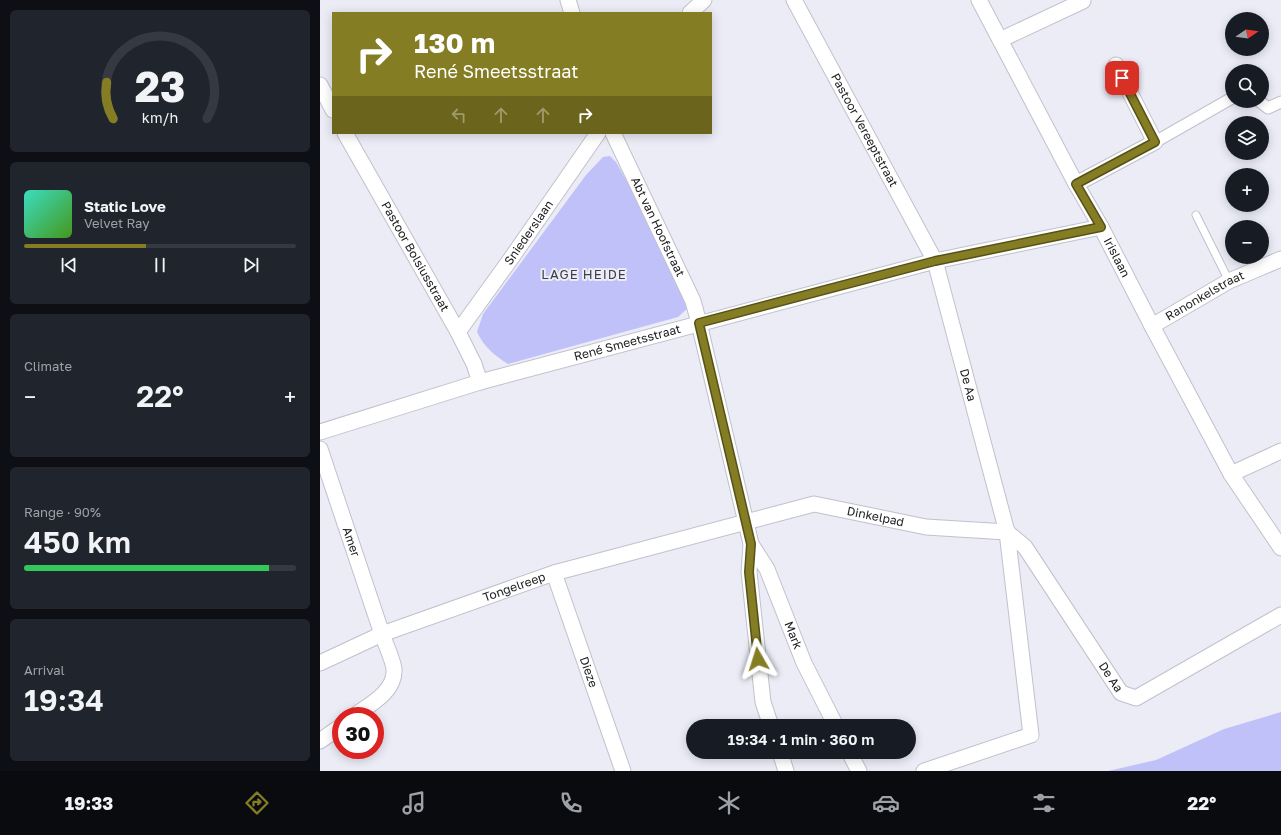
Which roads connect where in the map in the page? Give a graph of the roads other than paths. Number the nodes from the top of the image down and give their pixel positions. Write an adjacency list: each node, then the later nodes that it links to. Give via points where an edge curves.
1 (568, 0): 6 (street)
2 (704, 0): 7 (street)
3 (794, 0): 23 (street, Pastoor Vereeptstraat)
4 (979, 0): 8 (street, Irislaan)
5 (1084, 0): 8 (street)
6 (572, 12)
7 (691, 12)
8 (1000, 40): 19 (street, Irislaan)
9 (1116, 65): 18 (street)
10 (320, 85): 13 (street)
11 (1225, 102): 18 (street)
12 (1281, 102): 14 (street)
13 (332, 108)
14 (1269, 108)
15 (346, 134): 27 (street, Pastoor Bolsiusstraat)
16 (597, 134): 27 (street, Sniederslaan)
17 (613, 134): 25 (street, Abt van Hoofstraat, via 693,301)
18 (1155, 142): 19 (street)
19 (1076, 184): 21 (street, Irislaan)
20 (1196, 215): 24 (lane)
21 (1101, 227): 23 (street, René Smeetsstraat); 26 (street, Irislaan)
22 (1281, 259): 24 (street, Ranonkelstraat)
23 (935, 261): 25 (street, René Smeetsstraat); 34 (street, De Aa)
24 (1229, 281): 26 (street, Ranonkelstraat)
25 (699, 323): 28 (street, René Smeetsstraat); 33 (street, Mark)
26 (1152, 326): 32 (street, Irislaan)
27 (458, 332): 28 (street, Pastoor Bolsiusstraat)
28 (480, 382): 29 (street, René Smeetsstraat)
29 (320, 432)
30 (320, 449): 39 (street, Amer)
31 (1281, 451): 32 (street)
32 (1231, 474): 36 (street, Irislaan)
33 (746, 522): 34 (street, Dinkelpad, via 814,504 926,527); 35 (street, Mark); 37 (street, Tongelreep)
34 (1007, 532): 38 (street, De Aa, via 1025,547 1121,692 1136,698); 51 (street, De Aa, via 1031,735)
35 (751, 544): 42 (street, Mark, via 749,580 763,702); 43 (street, Mark, via 767,569 804,663)
36 (1281, 548)
37 (554, 573): 39 (street, Tongelreep); 48 (street, Dieze)
38 (1281, 615)
39 (382, 634): 40 (street, Tongelreep); 41 (street, via 394,670 392,682 384,694)
40 (320, 663)
41 (366, 707)
42 (769, 719)
43 (832, 719)
44 (332, 732): 45 (street)
45 (320, 741)
46 (782, 759): 49 (street)
47 (853, 759): 50 (street)
48 (623, 771)
49 (786, 771)
50 (859, 771)
51 (924, 771)

